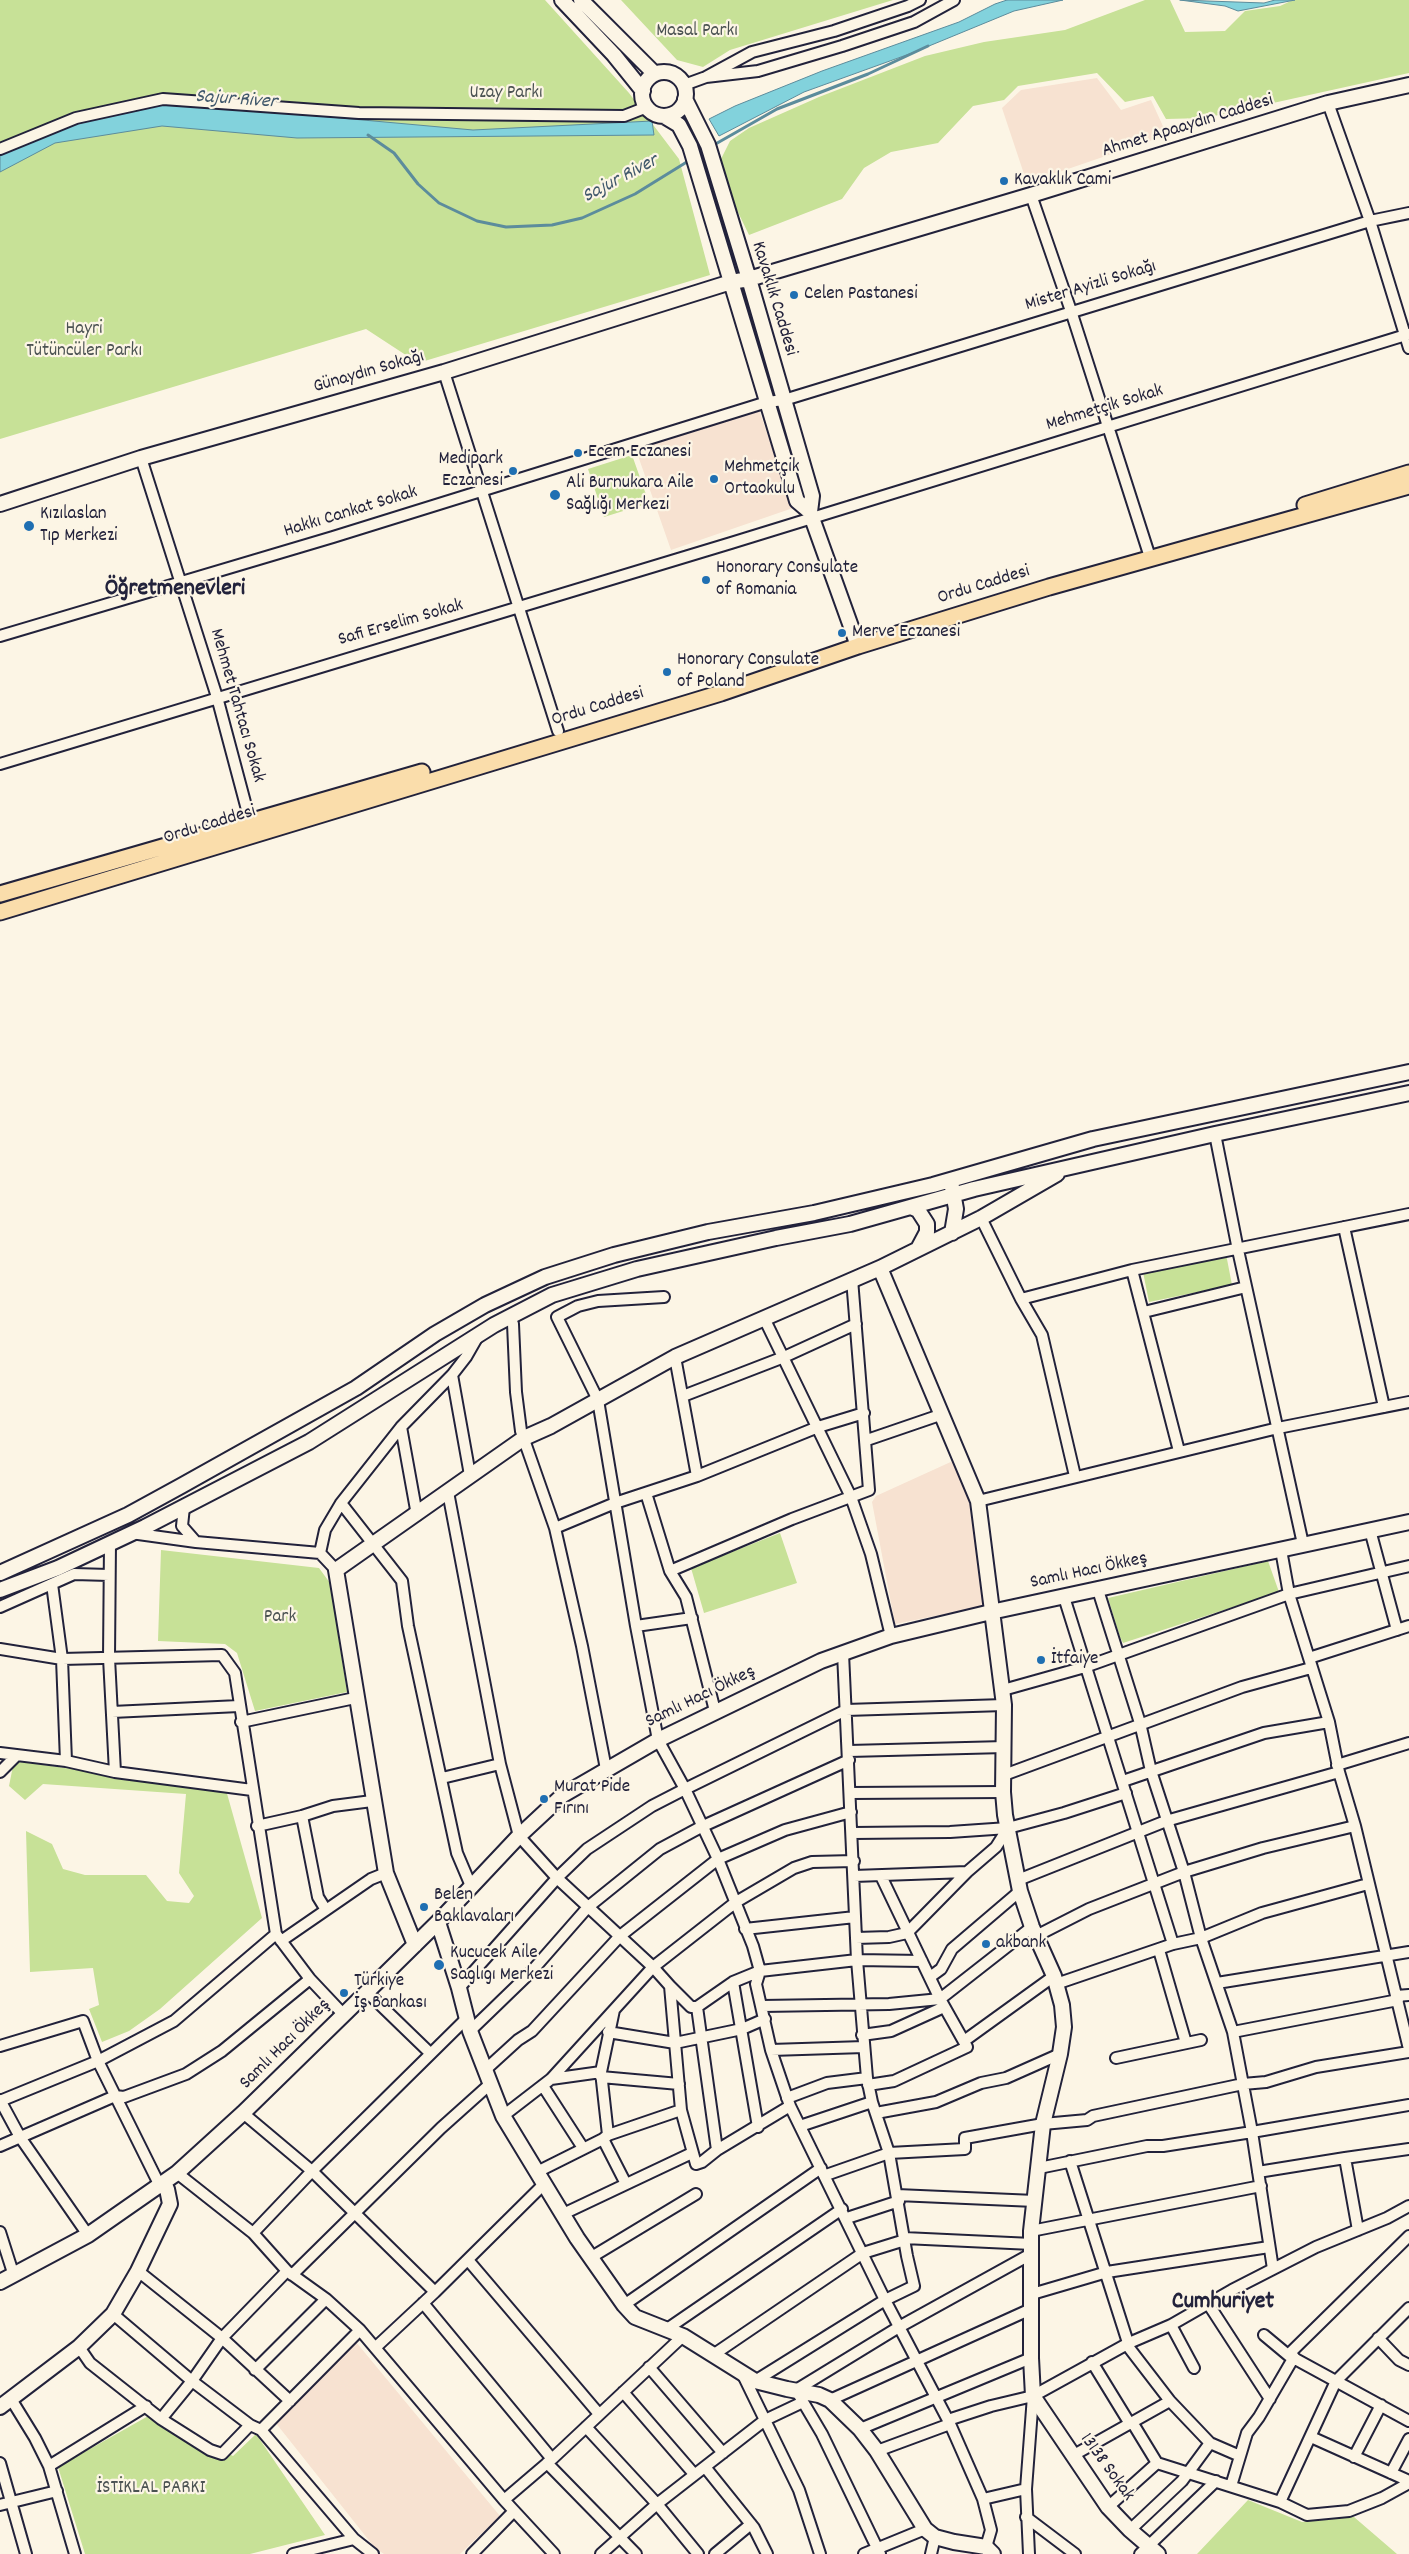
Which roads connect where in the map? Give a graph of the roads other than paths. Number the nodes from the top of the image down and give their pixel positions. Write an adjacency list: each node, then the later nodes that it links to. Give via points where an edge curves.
1 (562, 0): 8 (street)
2 (581, 0): 5 (street)
3 (920, 0): 6 (street, via 834,31 752,52)
4 (954, 0): 6 (street, via 914,22 833,48 758,71)
5 (655, 74): 8 (street, via 649,78); 9 (street, via 675,75)
6 (706, 77): 9 (street)
7 (1409, 85): 10 (street, Ahmet Apaaydın Caddesi)
8 (643, 91): 11 (street)
9 (685, 92): 12 (street, via 680,109); 17 (street, Kavaklık Caddesi, via 708,146)
10 (1328, 103): 14 (street, Ahmet Apaaydın Caddesi); 16 (street)
11 (647, 107): 12 (street); 13 (street, via 624,116 359,113 163,99 76,118)
12 (664, 116): 18 (street, Kavaklık Caddesi, via 678,125 690,146)
13 (0, 149)
14 (1031, 195): 17 (street, Ahmet Apaaydın Caddesi); 19 (street)
15 (1409, 212): 16 (street, Mister Ayizli Sokağı)
16 (1370, 221): 19 (street, Mister Ayizli Sokağı); 20 (street)
17 (749, 279): 18 (street, Günaydın Sokağı); 23 (street, Kavaklık Caddesi)
18 (731, 282): 22 (street, Günaydın Sokağı); 24 (street, Kavaklık Caddesi)
19 (1071, 311): 23 (street, Mister Ayizli Sokağı); 25 (street)
20 (1407, 335): 21 (street); 25 (street, Mehmetçik Sokak)
21 (1409, 348)
22 (444, 372): 26 (street, Günaydın Sokağı); 29 (street)
23 (784, 400): 24 (street, Mister Ayizli Sokağı); 31 (street, Kavaklık Caddesi, via 812,496)
24 (768, 402): 29 (street, Hakkı Cankat Sokak); 31 (street, Kavaklık Caddesi, via 797,501)
25 (1108, 427): 31 (street, Mehmetçik Sokak); 32 (street)
26 (141, 458): 30 (street, Günaydın Sokağı); 33 (street, Mehmet Tahtacı Sokak)
27 (1409, 473): 32 (main road, Ordu Caddesi)
28 (1409, 486): 36 (main road, Ordu Caddesi)
29 (482, 492): 33 (street, Hakkı Cankat Sokak); 34 (street)
30 (0, 504)
31 (811, 515): 34 (street, Safi Erselim Sokak); 36 (street, Kavaklık Caddesi)
32 (1148, 552): 36 (main road, Ordu Caddesi)
33 (181, 581): 35 (street, Hakkı Cankat Sokak); 37 (street, Mehmet Tahtacı Sokak)
34 (518, 608): 37 (street, Safi Erselim Sokak); 38 (street)
35 (0, 636)
36 (856, 642): 38 (main road, Ordu Caddesi); 42 (main road, Ordu Caddesi, via 721,693)
37 (217, 697): 39 (street, Safi Erselim Sokak); 40 (street, Mehmet Tahtacı Sokak)
38 (558, 731): 40 (main road, Ordu Caddesi)
39 (0, 764)
40 (250, 821): 41 (main road, Ordu Caddesi)
41 (0, 894)
42 (0, 912)
43 (1409, 1072): 47 (street, via 1093,1139)
44 (1409, 1094): 45 (street)
45 (1215, 1134): 46 (street); 55 (street)
46 (1068, 1168): 48 (street); 51 (street)
47 (950, 1180): 48 (street); 106 (street, via 814,1213 708,1232 614,1255 545,1277 485,1305 435,1334 356,1388 181,1486)
48 (954, 1195): 49 (street); 53 (street, via 956,1209)
49 (911, 1207): 54 (street, via 918,1210 927,1224 927,1232); 63 (street, via 850,1224 637,1269 552,1295)
50 (1409, 1214): 52 (street)
51 (981, 1218): 53 (street); 61 (street)
52 (1344, 1227): 55 (street); 73 (street)
53 (952, 1233): 54 (street)
54 (919, 1248): 56 (street)
55 (1238, 1250): 57 (street); 59 (street)
56 (880, 1268): 58 (street); 75 (street)
57 (1132, 1270): 61 (street); 62 (street)
58 (852, 1279): 64 (street); 65 (street)
59 (1246, 1287): 62 (street); 78 (street)
60 (664, 1297): 71 (street, via 598,1301 578,1306 557,1317)
61 (1021, 1299): 84 (street, via 1042,1335)
62 (1144, 1312): 81 (street)
63 (510, 1317): 66 (street); 79 (street, via 516,1392)
64 (764, 1318): 67 (street); 68 (street)
65 (856, 1324): 68 (street); 74 (street)
66 (479, 1334): 69 (street); 91 (street, via 309,1442)
67 (676, 1357): 70 (street); 71 (street)
68 (784, 1357): 70 (street); 77 (street)
69 (452, 1375): 76 (street); 82 (street)
70 (683, 1396): 83 (street)
71 (598, 1400): 79 (street); 90 (street)
72 (1409, 1402): 73 (street)
73 (1384, 1408): 78 (street)
74 (864, 1413): 77 (street); 80 (street)
75 (940, 1415): 80 (street); 88 (street)
76 (401, 1427): 89 (street); 92 (street)
77 (818, 1427): 83 (street); 87 (street)
78 (1278, 1428): 81 (street); 100 (street)
79 (524, 1438): 82 (street); 94 (street)
80 (867, 1440): 87 (street, via 869,1490)
81 (1179, 1451): 84 (street)
82 (470, 1475): 85 (street)
83 (697, 1476): 86 (street)
84 (1074, 1476): 88 (street)
85 (448, 1492): 92 (street); 146 (street)
86 (646, 1493): 90 (street); 105 (street)
87 (851, 1497): 105 (street); 120 (street, via 871,1554)
88 (978, 1502): 115 (street)
89 (340, 1503): 99 (street); 102 (street, via 325,1530)
90 (615, 1504): 94 (street); 117 (street)
91 (184, 1507): 96 (street); 97 (street, via 182,1526)
92 (417, 1514): 99 (street)
93 (1409, 1522): 95 (street, Samlı Hacı Ökkeş)
94 (555, 1528): 148 (street)
95 (1370, 1530): 100 (street, Samlı Hacı Ökkeş); 107 (street)
96 (131, 1533): 97 (street); 98 (street)
97 (196, 1542): 102 (street)
98 (110, 1543): 108 (street); 110 (street, via 58,1568)
99 (375, 1544): 104 (street); 153 (street, via 402,1581 408,1626)
100 (1303, 1544): 101 (street, Samlı Hacı Ökkeş)
101 (1281, 1550): 111 (street, Samlı Hacı Ökkeş); 112 (street)
102 (320, 1553): 104 (street)
103 (1409, 1566): 107 (street)
104 (336, 1570): 129 (street)
105 (670, 1571): 116 (street, via 686,1597)
106 (0, 1573)
107 (1380, 1574): 112 (street); 119 (street)
108 (109, 1575): 109 (street, via 74,1574); 124 (street)
109 (52, 1584): 114 (street); 125 (street)
110 (0, 1590)
111 (1098, 1590): 113 (street, Samlı Hacı Ökkeş); 123 (street)
112 (1289, 1594): 123 (street); 126 (street)
113 (1064, 1597): 115 (street, Samlı Hacı Ökkeş); 127 (street)
114 (0, 1608)
115 (991, 1612): 120 (street, Samlı Hacı Ökkeş); 128 (street)
116 (692, 1618): 117 (street); 134 (street)
117 (636, 1626): 139 (street)
118 (1409, 1626): 119 (street)
119 (1397, 1630): 126 (street)
120 (891, 1636): 122 (street, Samlı Hacı Ökkeş)
121 (0, 1649): 125 (street)
122 (843, 1653): 132 (street); 134 (street, Samlı Hacı Ökkeş)
123 (1117, 1655): 127 (street); 137 (street)
124 (109, 1658): 125 (street); 131 (street, via 222,1655 235,1673); 133 (street)
125 (62, 1660): 145 (street)
126 (1310, 1663): 136 (street); 137 (street)
127 (1085, 1667): 128 (street); 138 (street)
128 (1003, 1690): 130 (street)
129 (355, 1698): 135 (street); 160 (street)
130 (1004, 1705): 132 (street); 141 (street)
131 (239, 1706): 133 (street); 135 (street)
132 (846, 1710): 144 (street); 155 (street)
133 (112, 1712): 151 (street)
134 (714, 1712): 139 (street, Samlı Hacı Ökkeş)
135 (241, 1722): 156 (street)
136 (1329, 1722): 147 (street); 149 (street, via 1264,1733)
137 (1140, 1723): 138 (street); 149 (street)
138 (1107, 1738): 152 (street); 154 (street)
139 (658, 1740): 148 (street, Samlı Hacı Ökkeş); 155 (street)
140 (1409, 1743): 147 (street)
141 (1005, 1747): 144 (street); 152 (street)
142 (0, 1753): 143 (street)
143 (16, 1755): 145 (street); 150 (street)
144 (849, 1755): 158 (street); 166 (street)
145 (66, 1761): 151 (street)
146 (500, 1764): 153 (street); 170 (street)
147 (1338, 1768): 163 (street); 165 (street)
148 (606, 1769): 170 (street, Samlı Hacı Ökkeş, via 563,1795)
149 (1151, 1771): 154 (street); 163 (street)
150 (0, 1772)
151 (114, 1772): 156 (street)
152 (1004, 1775): 157 (street)
153 (442, 1778): 181 (street, via 457,1853)
154 (1123, 1782): 159 (street)
155 (684, 1789): 166 (street); 178 (street, via 587,1849)
156 (252, 1790): 164 (street)
157 (1003, 1792): 158 (street); 167 (street)
158 (850, 1793): 161 (street)
159 (1126, 1793): 167 (street); 168 (street)
160 (372, 1801): 162 (street, via 333,1806); 175 (street)
161 (851, 1812): 169 (street); 171 (street, via 785,1830)
162 (302, 1816): 164 (street); 185 (street, via 318,1897)
163 (1166, 1821): 168 (street); 174 (street)
164 (257, 1826): 192 (street)
165 (1355, 1826): 174 (street, via 1263,1848); 180 (street)
166 (701, 1827): 171 (street); 184 (street, via 660,1849)
167 (1008, 1828): 169 (street); 173 (street, via 996,1847); 182 (street)
168 (1137, 1832): 179 (street); 182 (street)
169 (853, 1833): 172 (street)
170 (519, 1836): 178 (street, via 528,1850); 181 (street, Samlı Hacı Ökkeş)
171 (718, 1859): 183 (street); 191 (street)
172 (854, 1861): 176 (street); 183 (street, via 803,1864)
173 (967, 1872): 177 (street); 190 (street)
174 (1184, 1872): 179 (street); 194 (street)
175 (386, 1873): 185 (street, via 371,1879); 196 (street)
176 (854, 1876): 177 (street); 186 (street)
177 (881, 1876): 190 (street)
178 (557, 1878): 184 (street); 210 (street)
179 (1154, 1884): 189 (street); 195 (street)
180 (1368, 1884): 194 (street, via 1262,1913); 199 (street)
181 (471, 1886): 187 (street, Samlı Hacı Ökkeş)
182 (1019, 1886): 189 (street); 204 (street, via 952,1949 941,1969)
183 (736, 1902): 188 (street); 202 (street)
184 (588, 1907): 191 (street); 221 (street, via 531,1972)
185 (326, 1910): 192 (street)
186 (855, 1916): 188 (street); 193 (street)
187 (438, 1922): 196 (street, Samlı Hacı Ökkeş); 210 (street)
188 (746, 1928): 203 (street)
189 (1034, 1931): 206 (street); 214 (street)
190 (907, 1933): 193 (street); 201 (street)
191 (620, 1936): 202 (street); 239 (street, via 532,2031)
192 (278, 1938): 205 (street); 238 (street, via 174,2021)
193 (856, 1938): 200 (street)
194 (1201, 1938): 195 (street); 208 (street)
195 (1174, 1944): 197 (street)
196 (415, 1945): 211 (street, Samlı Hacı Ökkeş)
197 (1159, 1950): 206 (street); 230 (street)
198 (1409, 1952): 199 (street)
199 (1387, 1956): 208 (street); 213 (street)
200 (857, 1960): 201 (street); 203 (street); 215 (street)
201 (922, 1961): 204 (street)
202 (653, 1967): 209 (street); 217 (street)
203 (760, 1971): 207 (street); 216 (street, via 756,1984)
204 (930, 1977): 214 (street)
205 (310, 1979): 219 (street); 247 (street, via 222,2051 186,2074 124,2097)
206 (1055, 1980): 228 (street); 236 (street, via 1064,2026)
207 (733, 1982): 218 (street); 222 (street)
208 (1217, 1983): 224 (street)
209 (670, 1986): 218 (street, via 691,2007); 229 (street)
210 (459, 1988): 221 (street)
211 (366, 1992): 219 (street, Samlı Hacı Ökkeş); 235 (street)
212 (1409, 1995): 213 (street)
213 (1397, 1998): 224 (street); 233 (street)
214 (942, 2003): 215 (street); 225 (street, via 891,2031); 228 (street)
215 (859, 2004): 216 (street); 225 (street)
216 (762, 2006): 220 (street)
217 (615, 2007): 223 (street); 241 (street)
218 (697, 2007): 226 (street)
219 (343, 2014): 253 (street, Samlı Hacı Ökkeş)
220 (765, 2019): 222 (street); 234 (street)
221 (468, 2024): 235 (street); 239 (street)
222 (742, 2029): 226 (street); 258 (street)
223 (608, 2032): 229 (street); 240 (street)
224 (1233, 2032): 244 (street)
225 (862, 2035): 232 (street)
226 (700, 2038): 229 (street); 265 (street)
227 (1201, 2040): 230 (street)
228 (964, 2041): 242 (street, via 967,2047 894,2081)
229 (675, 2043): 243 (street)
230 (1186, 2043): 237 (street)
231 (0, 2046): 238 (street, via 83,2021)
232 (864, 2047): 234 (street); 242 (street)
233 (1409, 2049): 244 (street, via 1316,2067 1266,2082)
234 (771, 2050): 249 (street)
235 (430, 2053): 271 (street)
236 (1060, 2054): 254 (street, via 1006,2078 981,2083 936,2102); 256 (street)
237 (1116, 2058)
238 (98, 2061): 247 (street); 248 (street)
239 (484, 2071): 245 (street)
240 (601, 2074): 241 (street); 243 (street); 261 (street)
241 (551, 2078): 246 (street)
242 (868, 2082): 249 (street, via 827,2083); 250 (street)
243 (679, 2084): 252 (street)
244 (1243, 2084): 256 (street, via 1093,2116 1087,2120); 259 (street)
245 (489, 2085): 255 (street); 283 (street)
246 (543, 2086): 255 (street); 263 (street)
247 (115, 2096): 260 (street); 276 (street)
248 (0, 2101): 260 (street)
249 (789, 2102): 257 (street); 258 (street)
250 (872, 2102): 254 (street); 257 (street)
251 (1409, 2105): 259 (street)
252 (681, 2110): 261 (street); 266 (street)
253 (243, 2113): 271 (street); 274 (street, Samlı Hacı Ökkeş)
254 (876, 2113): 267 (street)
255 (503, 2116): 275 (street)
256 (1043, 2124): 267 (street, via 965,2138 965,2149); 270 (street)
257 (800, 2126): 272 (street)
258 (758, 2128): 265 (street)
259 (1252, 2132): 269 (street, via 1147,2146); 273 (street)
260 (20, 2137): 262 (street); 290 (street)
261 (606, 2137): 263 (street); 277 (street)
262 (0, 2146)
263 (583, 2148): 275 (street)
264 (1409, 2149): 268 (street)
265 (717, 2150): 266 (street, via 696,2164)
266 (692, 2153): 277 (street)
267 (889, 2153): 272 (street); 280 (street)
268 (1346, 2158): 273 (street); 287 (street)
269 (1070, 2161): 270 (street); 286 (street)
270 (1039, 2168): 281 (street)
271 (312, 2171): 283 (street); 289 (street)
272 (823, 2172): 285 (street); 309 (street)
273 (1258, 2172): 278 (street)
274 (177, 2173): 276 (street, Samlı Hacı Ökkeş); 289 (street)
275 (540, 2178): 284 (street); 297 (street)
276 (159, 2184): 290 (street, Samlı Hacı Ökkeş); 299 (street, via 167,2189 170,2204)
277 (626, 2184): 284 (street)
278 (1261, 2186): 286 (street); 294 (street)
279 (696, 2194): 296 (street)
280 (898, 2198): 281 (street); 285 (street); 292 (street)
281 (1035, 2201): 293 (street)
282 (1409, 2206): 287 (street)
283 (354, 2213): 301 (street); 304 (street)
284 (563, 2214): 296 (street)
285 (845, 2214): 295 (street); 316 (street)
286 (1087, 2219): 293 (street); 300 (street)
287 (1358, 2230): 298 (street)
288 (0, 2232): 302 (street)
289 (253, 2233): 301 (street)
290 (88, 2235): 302 (street, Samlı Hacı Ökkeş)
291 (1409, 2236): 326 (street)
292 (904, 2239): 293 (street); 295 (street); 307 (street, via 914,2286)
293 (1032, 2243): 305 (street); 315 (street)
294 (1269, 2247): 298 (street); 300 (street)
295 (863, 2253): 307 (street); 325 (street)
296 (590, 2258): 309 (street)
297 (468, 2260): 304 (street); 348 (street)
298 (1272, 2269): 310 (street)
299 (138, 2271): 313 (street); 320 (street)
300 (1107, 2272): 305 (street); 322 (street)
301 (290, 2273): 306 (street); 320 (street)
302 (14, 2276): 303 (street, Samlı Hacı Ökkeş)
303 (0, 2282)
304 (436, 2292): 308 (street)
305 (1032, 2294): 312 (street)
306 (326, 2299): 317 (street); 333 (street)
307 (885, 2300): 315 (street); 334 (street)
308 (423, 2303): 324 (street); 366 (street)
309 (624, 2305): 316 (street, via 635,2317)
310 (1209, 2305): 314 (street); 341 (street)
311 (1409, 2308): 321 (street)
312 (1031, 2309): 327 (street); 328 (street)
313 (113, 2314): 323 (street); 336 (street)
314 (1171, 2326): 322 (street); 332 (street)
315 (899, 2328): 328 (street); 338 (street)
316 (667, 2329): 318 (street)
317 (360, 2330): 324 (street); 343 (street)
318 (683, 2336): 325 (street); 331 (street)
319 (1264, 2336): 326 (street)
320 (222, 2338): 333 (street); 336 (street)
321 (1378, 2338): 330 (street, via 1399,2360); 335 (street)
322 (1129, 2343): 329 (street); 344 (street, via 1130,2349)
323 (79, 2347): 345 (street); 347 (street, via 90,2363)
324 (376, 2347): 380 (street)
325 (713, 2355): 334 (street)
326 (1291, 2356): 335 (street); 341 (street)
327 (1031, 2358): 339 (street); 340 (street)
328 (918, 2360): 340 (street); 342 (street)
329 (1092, 2362): 339 (street); 353 (street)
330 (1409, 2365)
331 (649, 2367): 337 (street); 362 (street)
332 (1194, 2368)
333 (255, 2370): 343 (street)
334 (749, 2378): 338 (street); 350 (street)
335 (1336, 2380): 346 (street); 358 (street)
336 (192, 2381): 349 (street); 354 (street)
337 (622, 2392): 348 (street); 373 (street)
338 (799, 2396): 342 (street, via 819,2395); 350 (street); 393 (street, via 822,2434)
339 (1033, 2396): 352 (street, via 980,2409); 363 (street, 13138 Sokak); 377 (street)
340 (938, 2398): 352 (street); 356 (street)
341 (1270, 2399): 364 (street, via 1246,2433)
342 (830, 2400): 356 (street)
343 (290, 2401): 357 (street)
344 (1170, 2401): 353 (street); 360 (street)
345 (5, 2403): 369 (street, via 36,2438)
346 (1381, 2405): 351 (street); 365 (street)
347 (146, 2406): 349 (street); 369 (street)
348 (599, 2414): 355 (street)
349 (161, 2418): 354 (street, via 210,2450 222,2454)
350 (765, 2420): 362 (street); 408 (street, via 799,2490)
351 (1409, 2421)
352 (949, 2422): 361 (street); 379 (street)
353 (1131, 2423): 363 (street); 367 (street)
354 (250, 2425): 357 (street)
355 (586, 2427): 366 (street); 383 (street)
356 (860, 2429): 361 (street)
357 (261, 2430): 392 (street)
358 (1310, 2437): 365 (street); 382 (street)
359 (1409, 2439): 372 (street)
360 (1210, 2443): 364 (street); 371 (street)
361 (877, 2451): 390 (street)
362 (723, 2453): 370 (street)
363 (1072, 2456): 385 (street, 13138 Sokak)
364 (1240, 2456): 376 (street)
365 (1354, 2457): 372 (street)
366 (550, 2461): 380 (street); 391 (street)
367 (1157, 2463): 371 (street); 385 (street)
368 (0, 2464): 381 (street)
369 (50, 2466): 378 (street)
370 (705, 2466): 373 (street); 388 (street)
371 (1189, 2472): 374 (street); 389 (street)
372 (1391, 2473): 375 (street)
373 (694, 2474): 383 (street)
374 (1216, 2481): 376 (street); 396 (street)
375 (1409, 2482): 382 (street, via 1382,2498 1328,2515 1308,2515)
376 (1231, 2486): 382 (street)
377 (1026, 2489): 379 (street); 387 (street)
378 (57, 2491): 381 (street); 398 (street)
379 (983, 2499): 394 (street, via 991,2530)
380 (504, 2500): 386 (street)
381 (11, 2501): 384 (street); 397 (street)
382 (1280, 2502)
383 (657, 2504): 391 (street); 405 (street)
384 (0, 2505)
385 (1108, 2507): 389 (street, 13138 Sokak)
386 (514, 2511): 401 (street); 402 (street)
387 (1026, 2518): 411 (street); 412 (street)
388 (751, 2524): 406 (street); 407 (street)
389 (1130, 2530): 396 (street, 13138 Sokak)
390 (930, 2533): 393 (street); 394 (street); 410 (street)
391 (619, 2538): 403 (street); 404 (street)
392 (354, 2539): 395 (street); 400 (street)
393 (879, 2551): 409 (street)
394 (990, 2551)
395 (309, 2552): 399 (street)
396 (1148, 2552)
397 (26, 2554)
398 (76, 2554)
399 (293, 2554)
400 (373, 2554)
401 (472, 2554)
402 (554, 2554)
403 (601, 2554)
404 (636, 2554)
405 (698, 2554)
406 (715, 2554)
407 (767, 2554)
408 (820, 2554)
409 (864, 2554)
410 (931, 2554)
411 (1029, 2554)
412 (1075, 2554)

